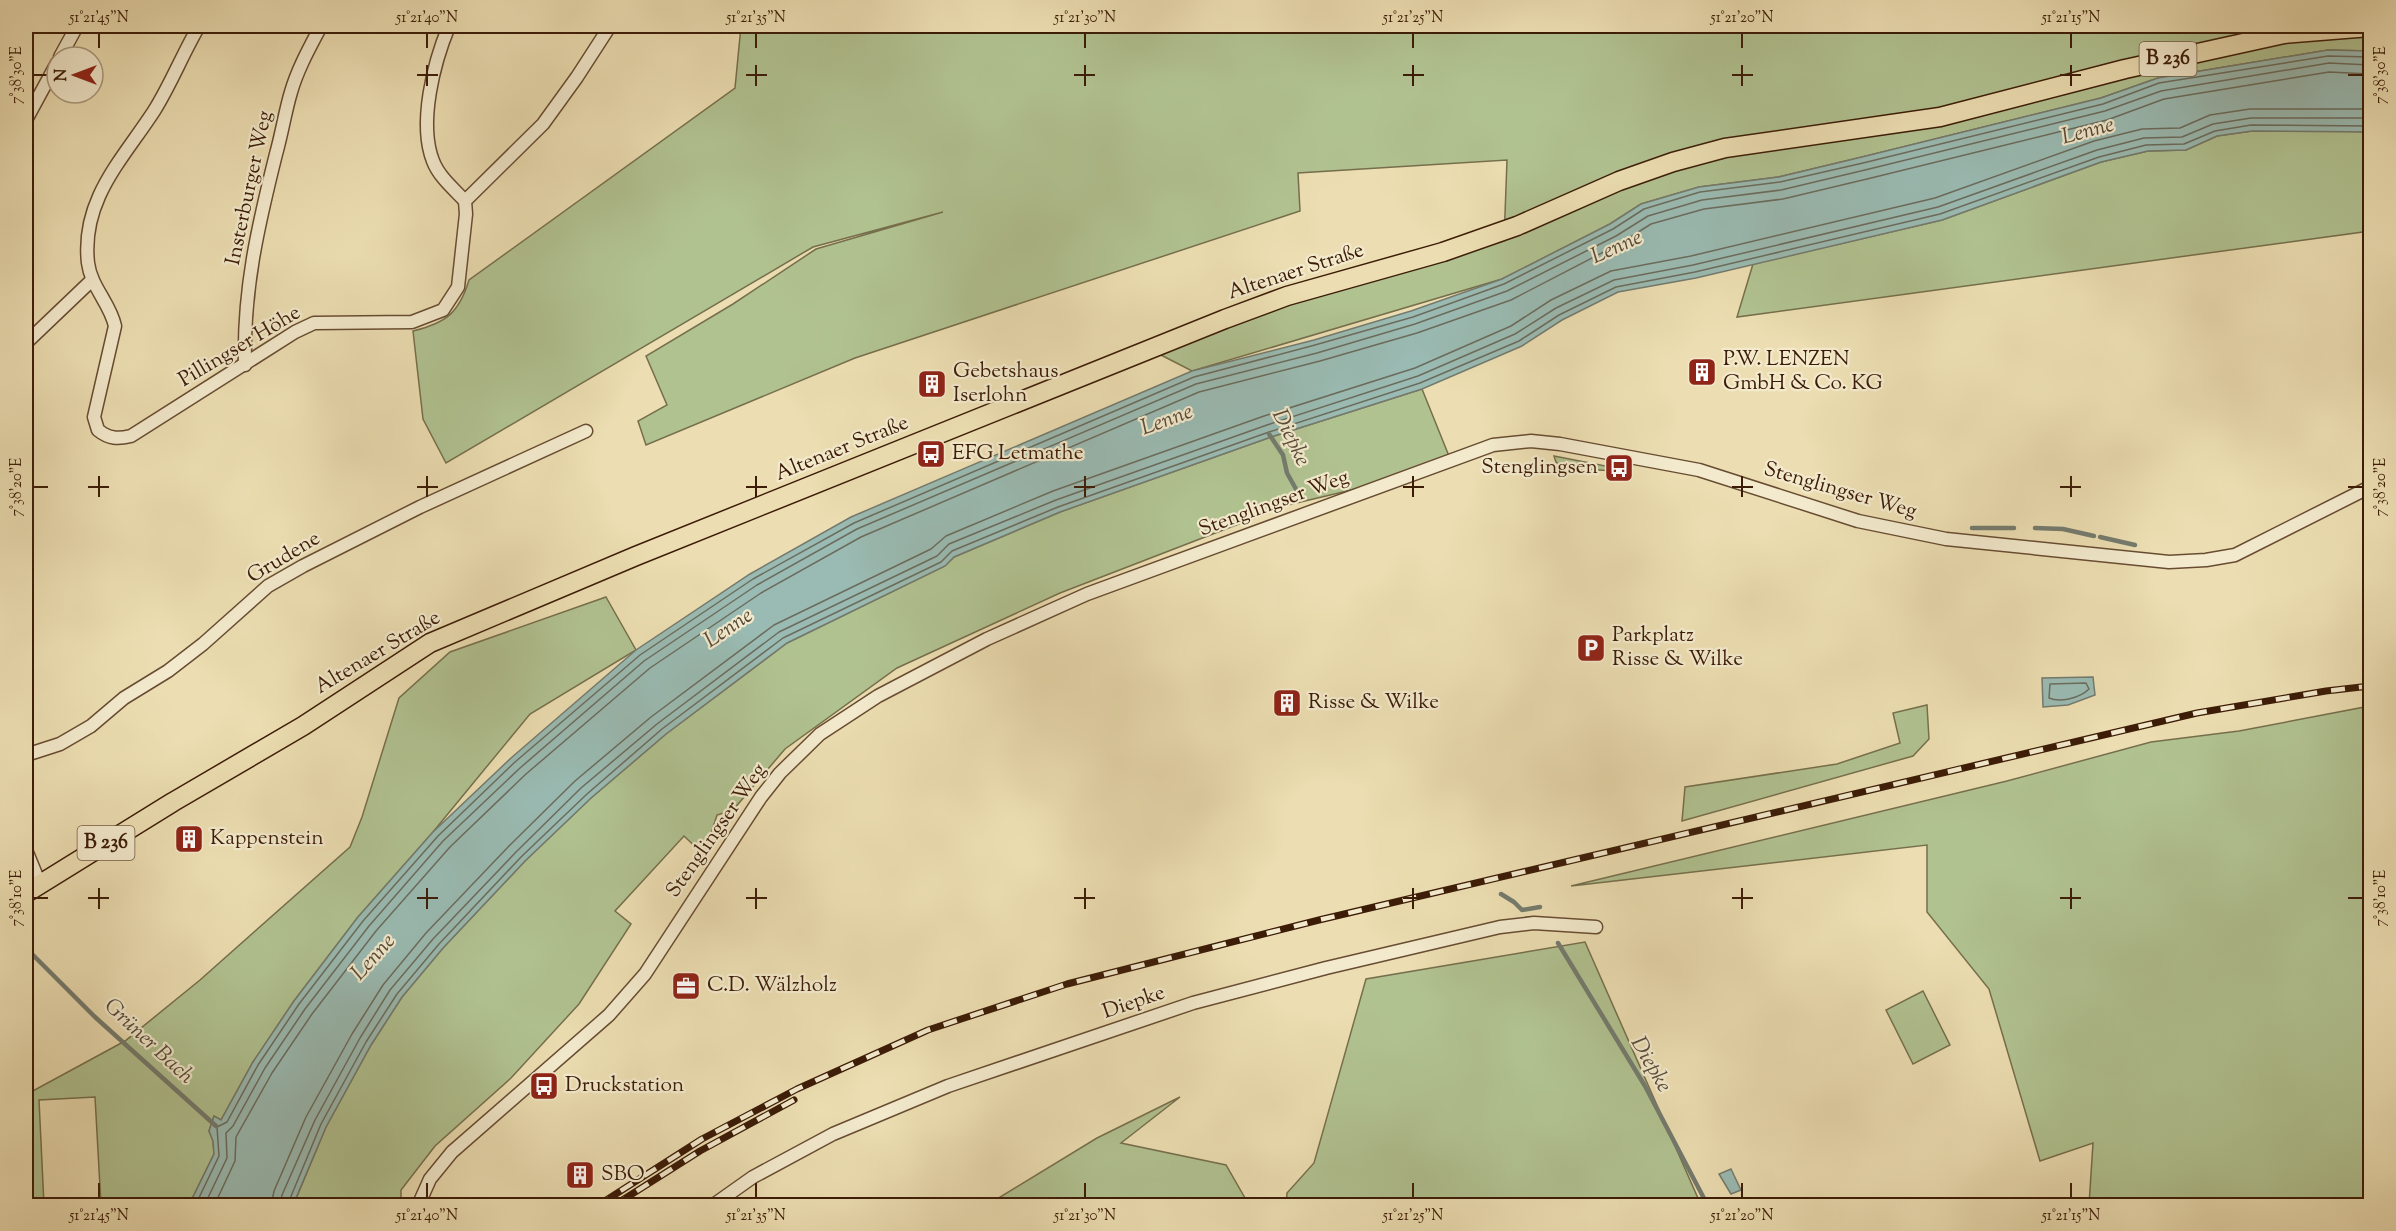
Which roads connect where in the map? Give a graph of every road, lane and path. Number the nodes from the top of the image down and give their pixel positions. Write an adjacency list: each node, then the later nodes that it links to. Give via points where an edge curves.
1 (77, 26): 7 (street)
2 (199, 26): 11 (street, via 154,112 130,142 94,207 87,241)
3 (321, 26): 13 (street, Insterburger Weg, via 291,91 261,209 244,332)
4 (448, 26): 10 (street, via 430,93 428,145 442,177)
5 (610, 26): 10 (street, via 543,124)
6 (2370, 27): 18 (main road, Altenaer Straße / B 236, via 2284,34 2125,69 1940,117 1725,148 1618,181 1517,226 1443,252 1287,296 636,556 430,644 303,726)
7 (67, 45)
8 (45, 85): 9 (street)
9 (26, 120)
10 (465, 201): 13 (street, Pillingser Höhe, via 458,287 443,310 412,322 314,323)
11 (92, 280): 12 (street); 13 (street, Pillingser Höhe, via 115,326 94,413 98,430 105,435 118,439 131,436)
12 (26, 343)
13 (245, 365)
14 (586, 431): 16 (street, Grudene, via 420,507 268,586 203,644 124,698 91,726 60,744)
15 (2370, 487): 20 (street, Stenglingser Weg, via 2235,555 2169,562 1946,539 1858,521 1700,470 1531,441 1493,445 1088,594 987,639 878,696 820,734 761,797 638,982 609,1015 452,1152 430,1179)
16 (26, 755)
17 (26, 850): 18 (street)
18 (33, 889)
19 (1596, 927): 21 (street, Diepke, via 1534,923 1500,927 1193,1003 948,1086 833,1134 753,1177)
20 (418, 1206)
21 (712, 1206)

